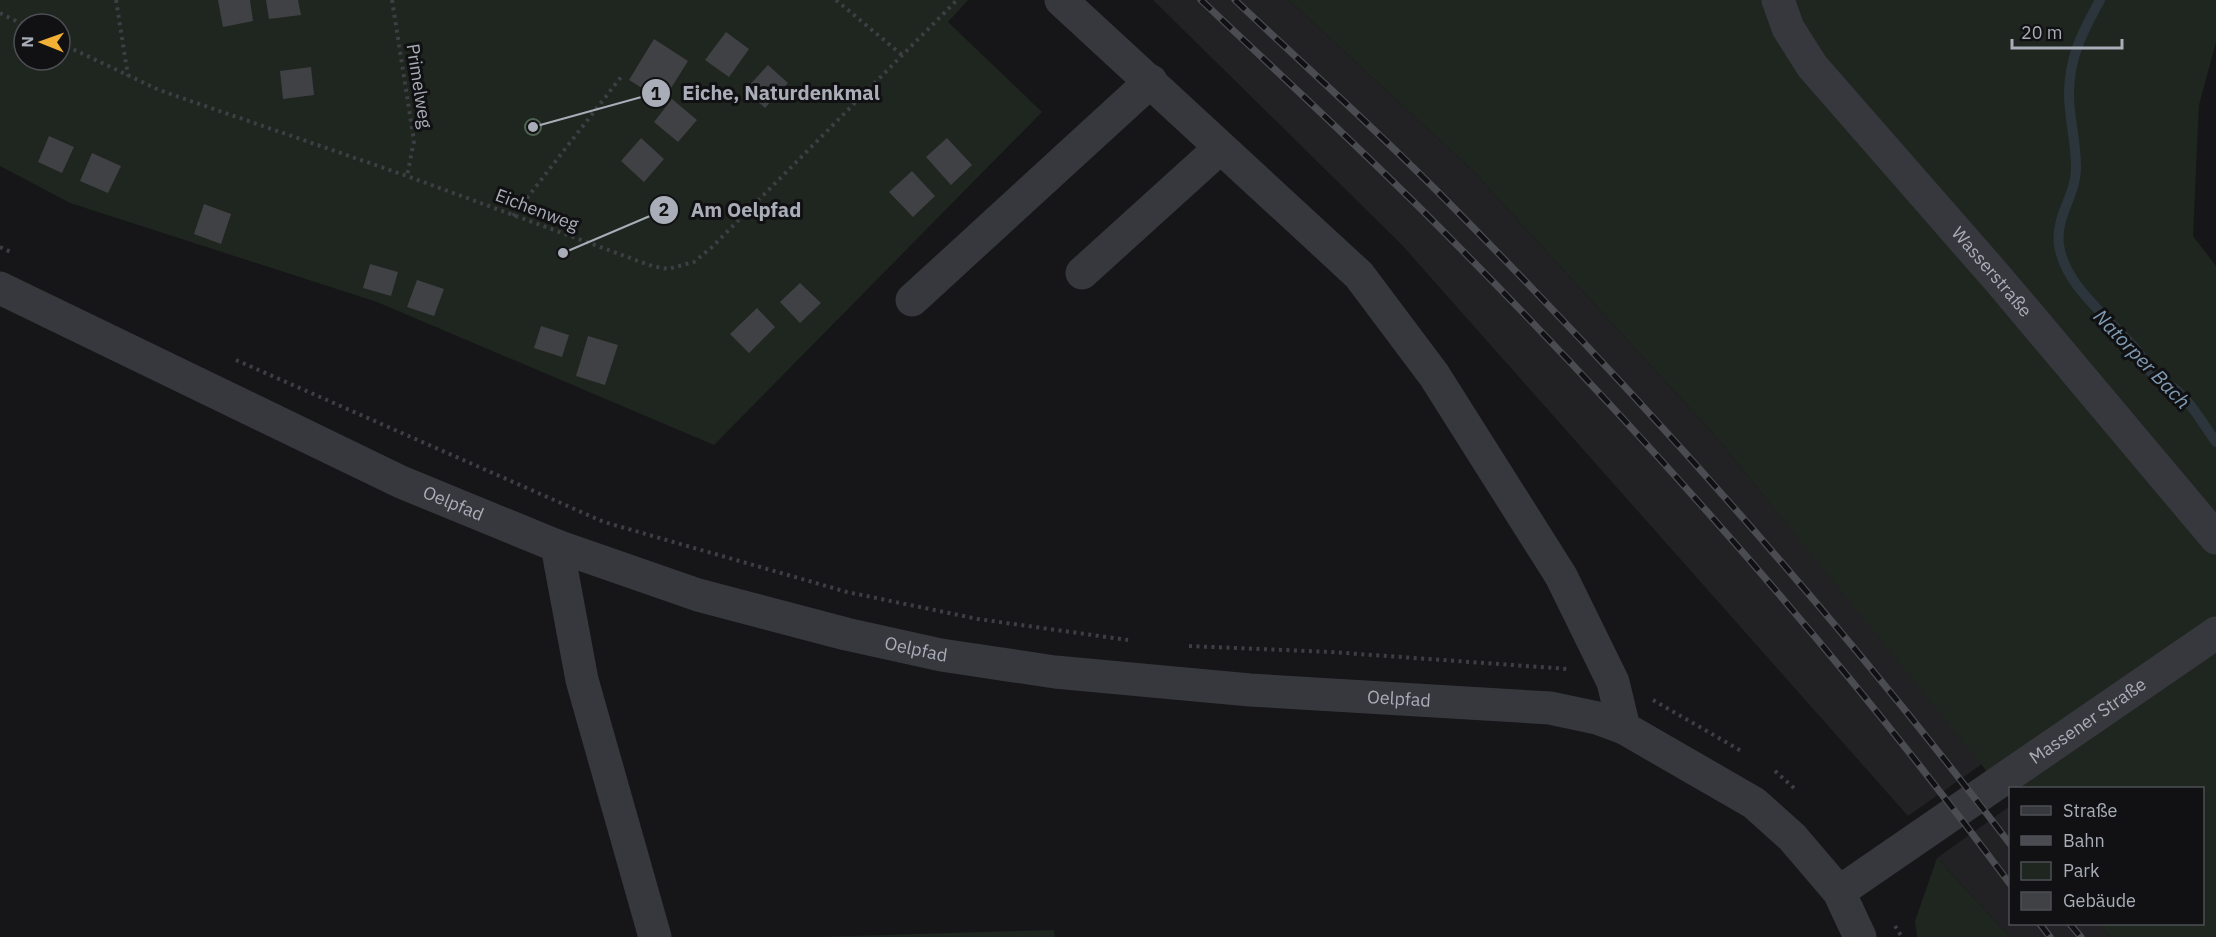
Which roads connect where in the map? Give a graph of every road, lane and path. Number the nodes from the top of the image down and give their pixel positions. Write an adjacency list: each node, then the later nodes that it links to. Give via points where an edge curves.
1 (116, 0): 9 (path)
2 (392, 0): 13 (path, Primelweg, via 414,141)
3 (836, 0): 8 (path)
4 (957, 0): 8 (path, Eichenweg)
5 (1061, 0): 11 (street)
6 (1778, 0): 21 (street, Wasserstraße, via 1788,28 1812,66)
7 (72, 49): 9 (path, Eichenweg)
8 (902, 55): 14 (path, Eichenweg, via 694,262 668,269 652,266)
9 (128, 76): 13 (path, Eichenweg)
10 (621, 77): 14 (path)
11 (1151, 81): 12 (street); 19 (street)
12 (1220, 148): 17 (street); 26 (street, via 1359,275 1434,375 1561,576)
13 (407, 176): 14 (path, Eichenweg)
14 (513, 216)
15 (0, 247): 16 (path)
16 (21, 257)
17 (1082, 273)
18 (0, 288): 22 (street, Oelpfad, via 401,482)
19 (912, 300)
20 (228, 356): 24 (path, via 604,522 848,592 978,619)
21 (2216, 538)
22 (557, 546): 27 (street, Oelpfad, via 698,595 941,655 1055,672 1250,690 1550,708); 32 (street, via 582,680)
23 (2216, 633): 31 (street, Massener Straße)
24 (1137, 642)
25 (1183, 646): 26 (path, via 1516,664 1587,670)
26 (1613, 682): 27 (street); 28 (path, via 1667,707)
27 (1624, 728): 31 (street, Oelpfad, via 1755,803 1792,837)
28 (1744, 753)
29 (1773, 770): 30 (path)
30 (1798, 792)
31 (1839, 892): 33 (street, Oelpfad)
32 (655, 937)
33 (1860, 937)

